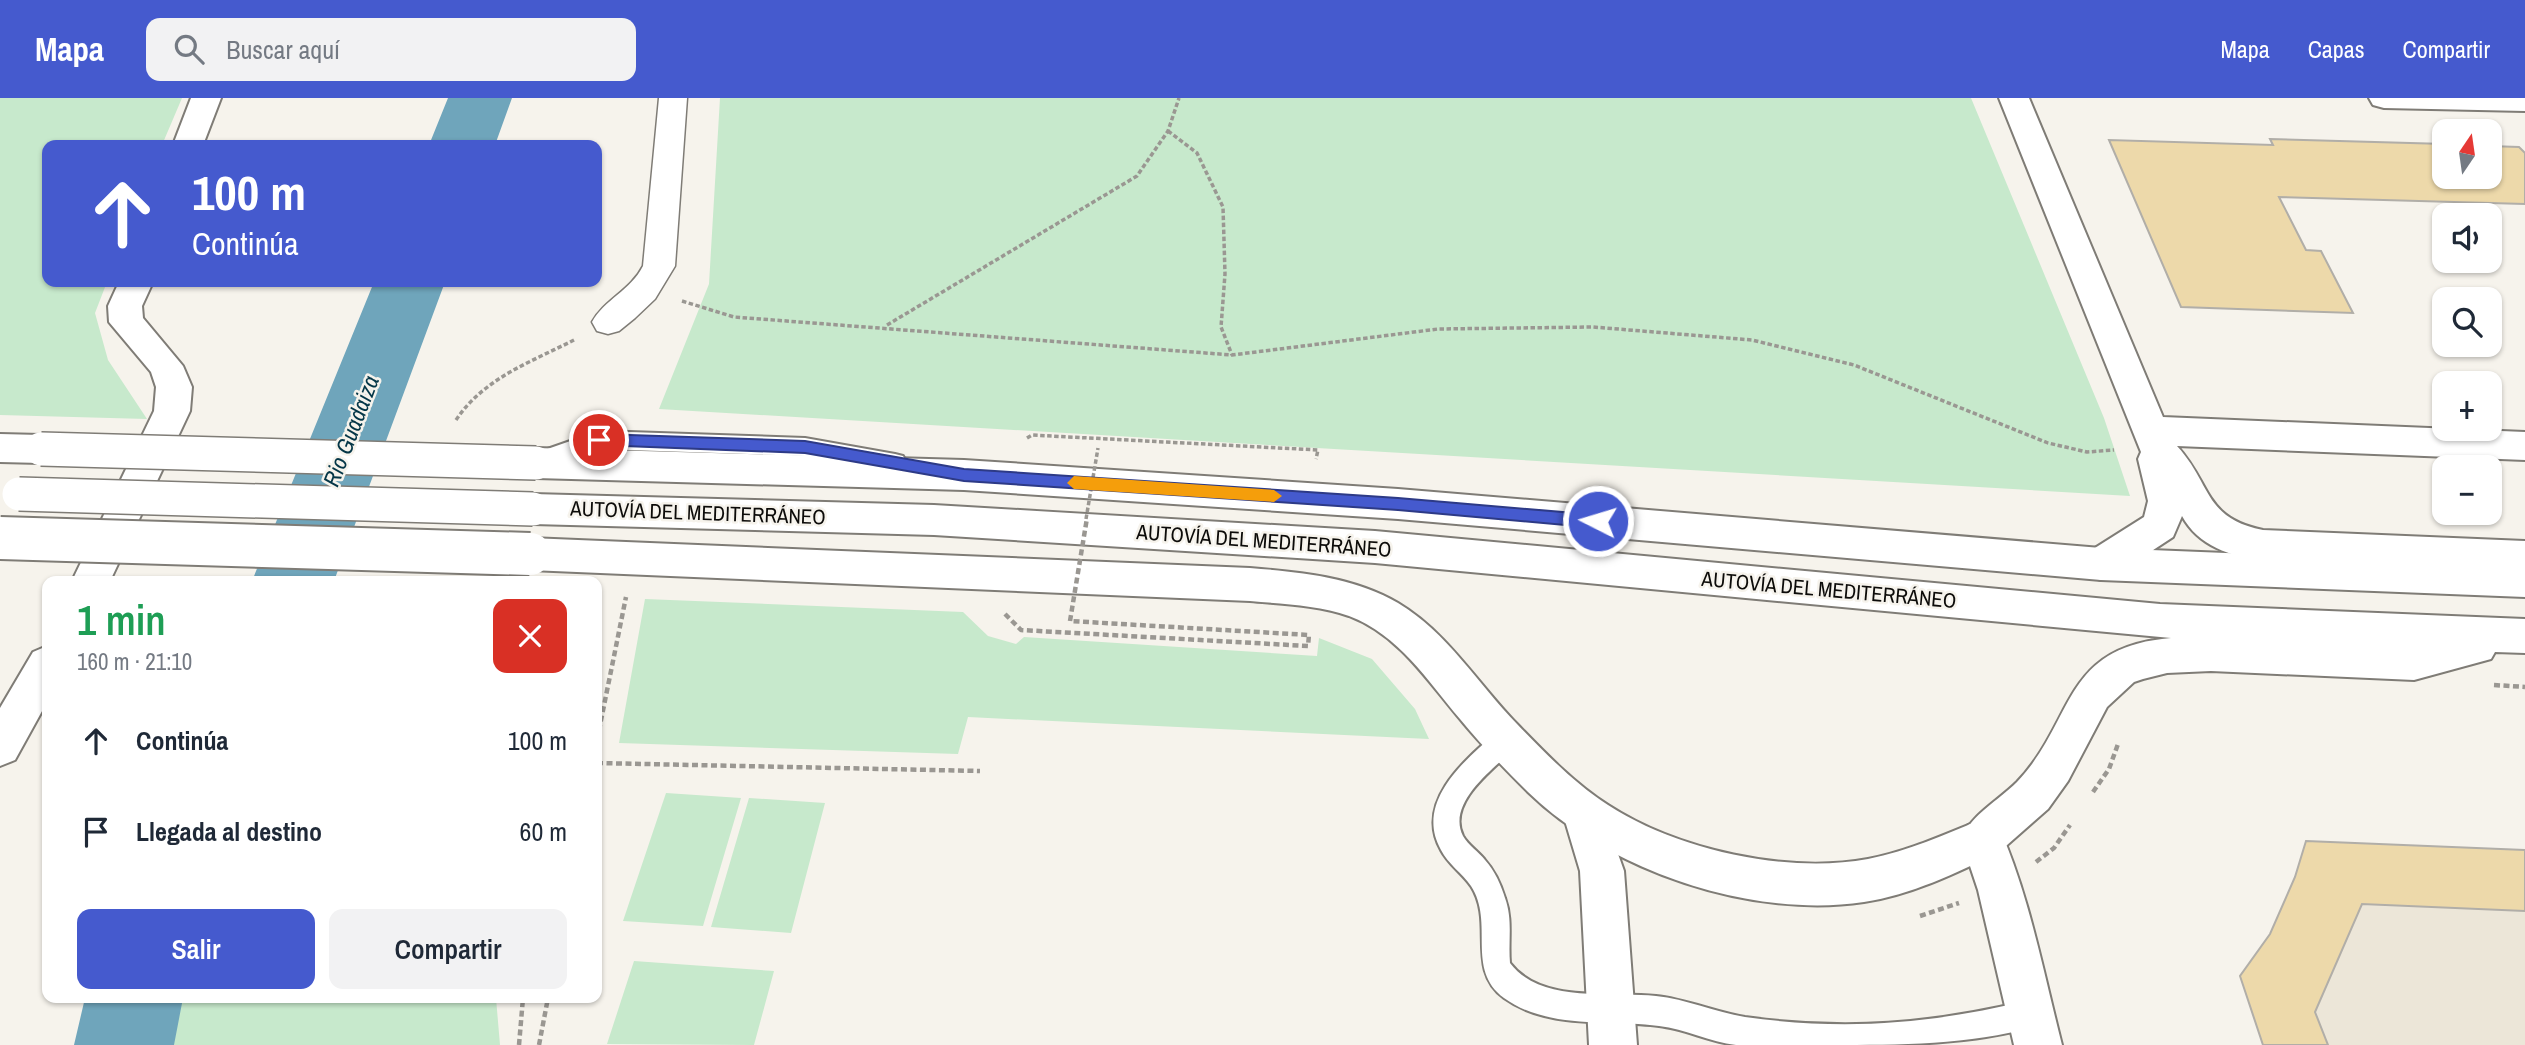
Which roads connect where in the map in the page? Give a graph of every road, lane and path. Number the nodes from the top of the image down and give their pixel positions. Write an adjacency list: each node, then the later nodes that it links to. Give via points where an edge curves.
1 (206, 98): 8 (main road)
2 (673, 98): 11 (street, via 659,266 640,297)
3 (1179, 98): 7 (path)
4 (2014, 98): 14 (main road)
5 (2384, 98): 6 (main road)
6 (2525, 101)
7 (1168, 131): 12 (path, via 1137,176); 13 (path, via 1197,153 1223,207 1222,327)
8 (190, 140)
9 (134, 287): 22 (main road, via 125,306 126,322 166,366 174,387 172,411)
10 (671, 298): 12 (path, via 734,317)
11 (608, 322)
12 (884, 326): 13 (path)
13 (1232, 355): 14 (path, via 1438,329 1593,327 1752,340 1854,365 2048,443 2087,452)
14 (2155, 441): 15 (main road); 20 (main road, via 2175,466 2203,520 2243,543); 21 (main road, via 2155,462 2166,501 2160,526)
15 (2525, 446)
16 (0, 448): 21 (main road, bridge, via 964,475 1384,503)
17 (1098, 448): 27 (path, bridge, via 1070,621 1309,635 1308,646 1021,630)
18 (10, 494): 28 (main road, AUTOVÍA DEL MEDITERRÁNEO, bridge, via 934,520 1375,547 2160,621)
19 (0, 538): 34 (main road, bridge, via 1010,572 1333,595 1385,615 1430,649)
20 (2525, 557)
21 (2101, 564): 23 (main road)
22 (93, 576)
23 (2525, 580)
24 (628, 589): 32 (path)
25 (1062, 608): 26 (path)
26 (1075, 608)
27 (1003, 612)
28 (2523, 636): 41 (main road, via 2414,662 2211,654 2139,662 2120,670 2093,694 2033,795)
29 (42, 673): 35 (main road)
30 (2484, 685): 31 (path)
31 (2525, 687)
32 (602, 716)
33 (2121, 736): 38 (path, via 2109,769)
34 (1506, 740): 39 (main road); 46 (lane, via 1460,783 1450,801 1447,821 1451,842 1475,865 1491,895 1497,927 1494,960 1516,989)
35 (0, 747)
36 (602, 763): 37 (path)
37 (980, 771)
38 (2085, 802)
39 (1584, 814): 41 (main road, via 1631,841 1682,859 1735,875 1805,886 1837,886 1907,873); 46 (main road, via 1602,871)
40 (2077, 814): 42 (path, via 2054,848)
41 (1983, 839): 42 (main road)
42 (2000, 890): 43 (path); 47 (main road)
43 (1907, 918)
44 (523, 1003): 48 (path)
45 (547, 1003): 49 (path)
46 (1611, 1027): 47 (lane, via 1658,1011 1741,1031 1836,1040)
47 (2034, 1030)
48 (519, 1045)
49 (539, 1045)

